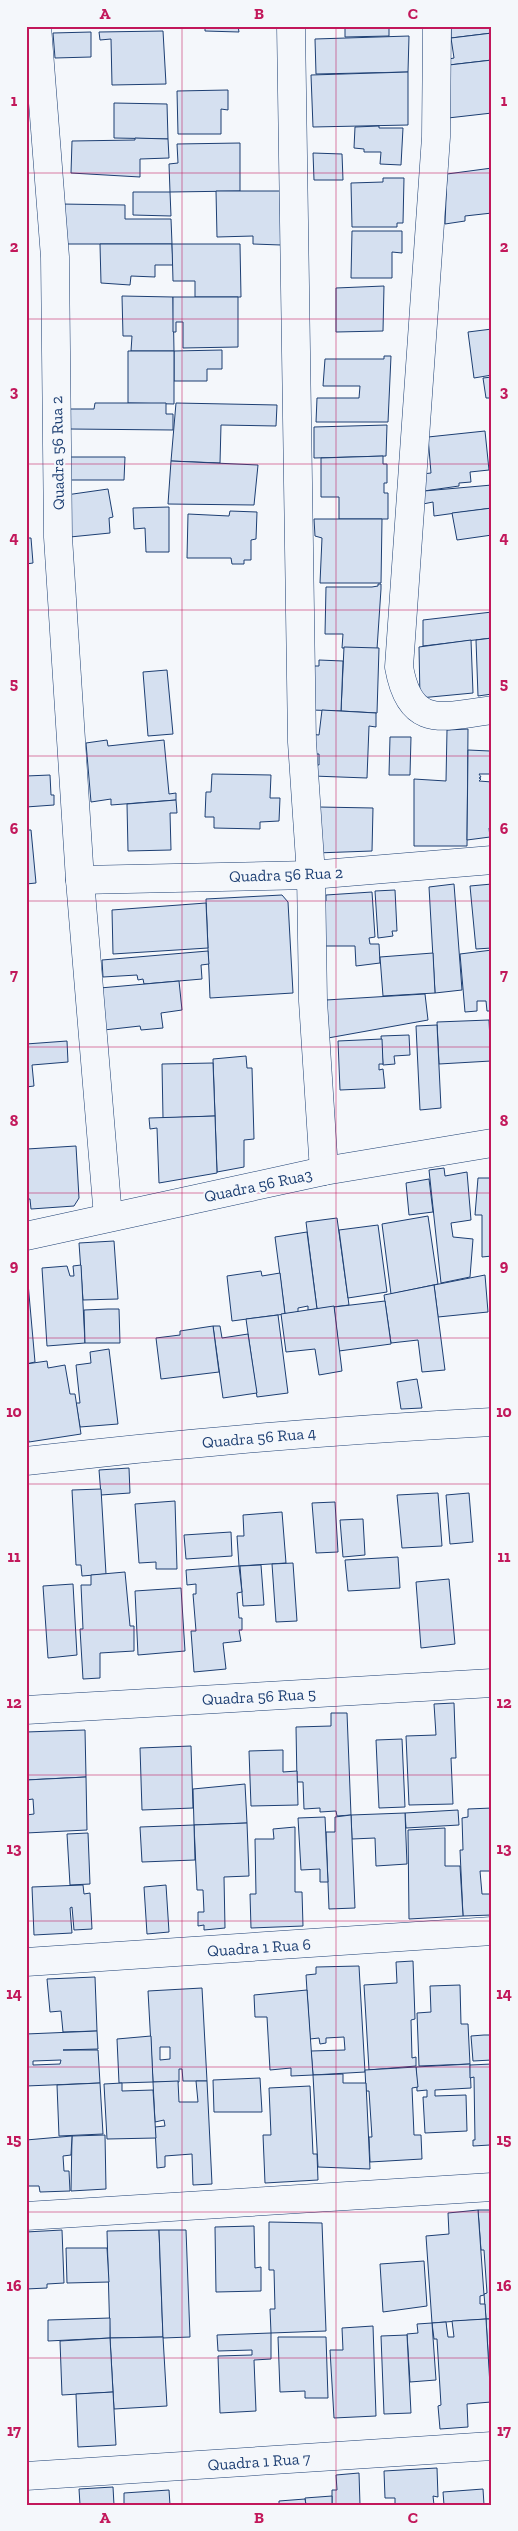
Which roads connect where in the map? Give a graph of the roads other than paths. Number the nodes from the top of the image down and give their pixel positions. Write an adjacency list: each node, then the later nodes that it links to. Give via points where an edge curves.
1 (37, 26): 7 (street, Quadra 56 Rua 2, via 55,257 58,536)
2 (291, 26): 6 (street, via 302,742)
3 (437, 26): 4 (street, via 436,137 399,667 403,689 417,710 435,715)
4 (492, 710)
5 (492, 860): 6 (street, Quadra 56 Rua 2)
6 (311, 875): 7 (street, Quadra 56 Rua 2); 9 (street, via 313,1001)
7 (80, 880): 10 (street, Quadra 56 Rua 2)
8 (492, 1142): 9 (street, Quadra 56 Rua3)
9 (324, 1171): 10 (street, Quadra 56 Rua3)
10 (108, 1217): 11 (street, Quadra 56 Rua3)
11 (26, 1236)
12 (492, 1422): 13 (street, Quadra 56 Rua 4, via 185,1443)
13 (26, 1461)
14 (492, 1683): 15 (street, Quadra 56 Rua 5)
15 (26, 1710)
16 (492, 1931): 17 (street, Quadra 1 Rua 6)
17 (26, 1962)
18 (492, 2187): 19 (street)
19 (26, 2216)
20 (492, 2446): 21 (street, Quadra 1 Rua 7)
21 (26, 2476)

